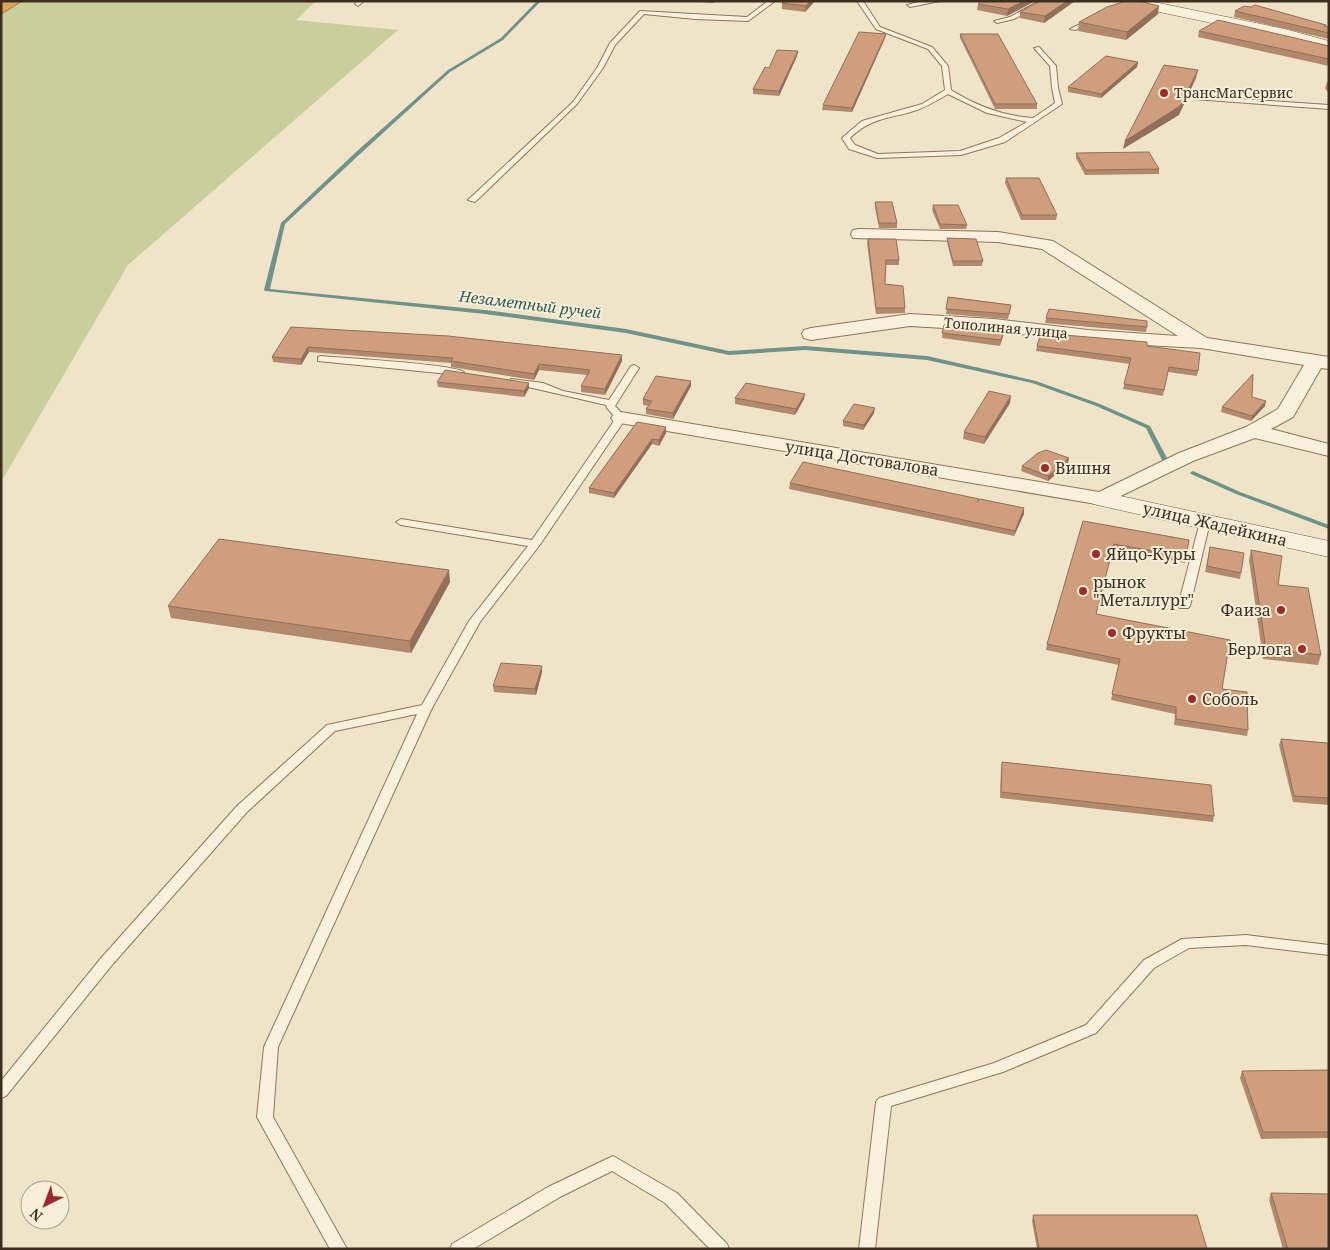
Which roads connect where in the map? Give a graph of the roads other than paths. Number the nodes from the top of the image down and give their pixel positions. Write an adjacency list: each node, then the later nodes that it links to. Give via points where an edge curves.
1 (15, 1): 8 (highway)
2 (772, 1): 18 (lane, via 748,19 642,12 612,44 600,68 575,103)
3 (860, 1): 14 (lane, via 878,28 930,48 945,66)
4 (937, 1): 7 (lane)
5 (1044, 1): 10 (lane, via 1012,18)
6 (1126, 3): 12 (street, via 1285,34)
7 (910, 5)
8 (1, 10)
9 (1099, 15): 11 (lane)
10 (997, 20)
11 (1073, 30)
12 (1329, 46)
13 (1037, 48): 17 (lane, via 1054,66 1059,104)
14 (948, 91): 17 (lane, via 1000,116); 17 (lane, via 924,105 857,125 846,138 852,147 877,156 961,153 1002,140)
15 (1196, 98): 16 (lane)
16 (1329, 107)
17 (1034, 120)
18 (472, 200)
19 (858, 234): 21 (street, Тополиная улица, via 998,238 1047,245)
20 (811, 334): 21 (street, Тополиная улица, via 910,320)
21 (1202, 343): 23 (street, Тополиная улица)
22 (321, 359): 25 (lane)
23 (1322, 363): 28 (street, via 1286,413)
24 (634, 368): 27 (lane)
25 (467, 374)
26 (505, 380): 27 (lane, via 543,386)
27 (617, 411): 30 (street, улица Достовалова); 33 (lane)
28 (1253, 431): 29 (street); 30 (street, via 1186,457)
29 (1329, 450)
30 (1102, 499): 32 (street, улица Жадейкина)
31 (401, 522): 33 (lane)
32 (1204, 522): 34 (street, улица Жадейкина); 35 (lane)
33 (535, 544): 36 (lane, via 476,621)
34 (1329, 550)
35 (1184, 606)
36 (426, 708): 38 (lane, via 331,728 242,809 106,961); 39 (lane, via 270,1047 265,1117)
37 (1329, 950): 42 (lane, via 1246,940 1187,943 1149,964 1091,1029 998,1068 884,1102)
38 (1, 1092)
39 (339, 1249)
40 (458, 1249): 41 (lane, via 554,1192 613,1164 671,1198)
41 (720, 1249)
42 (866, 1249)

